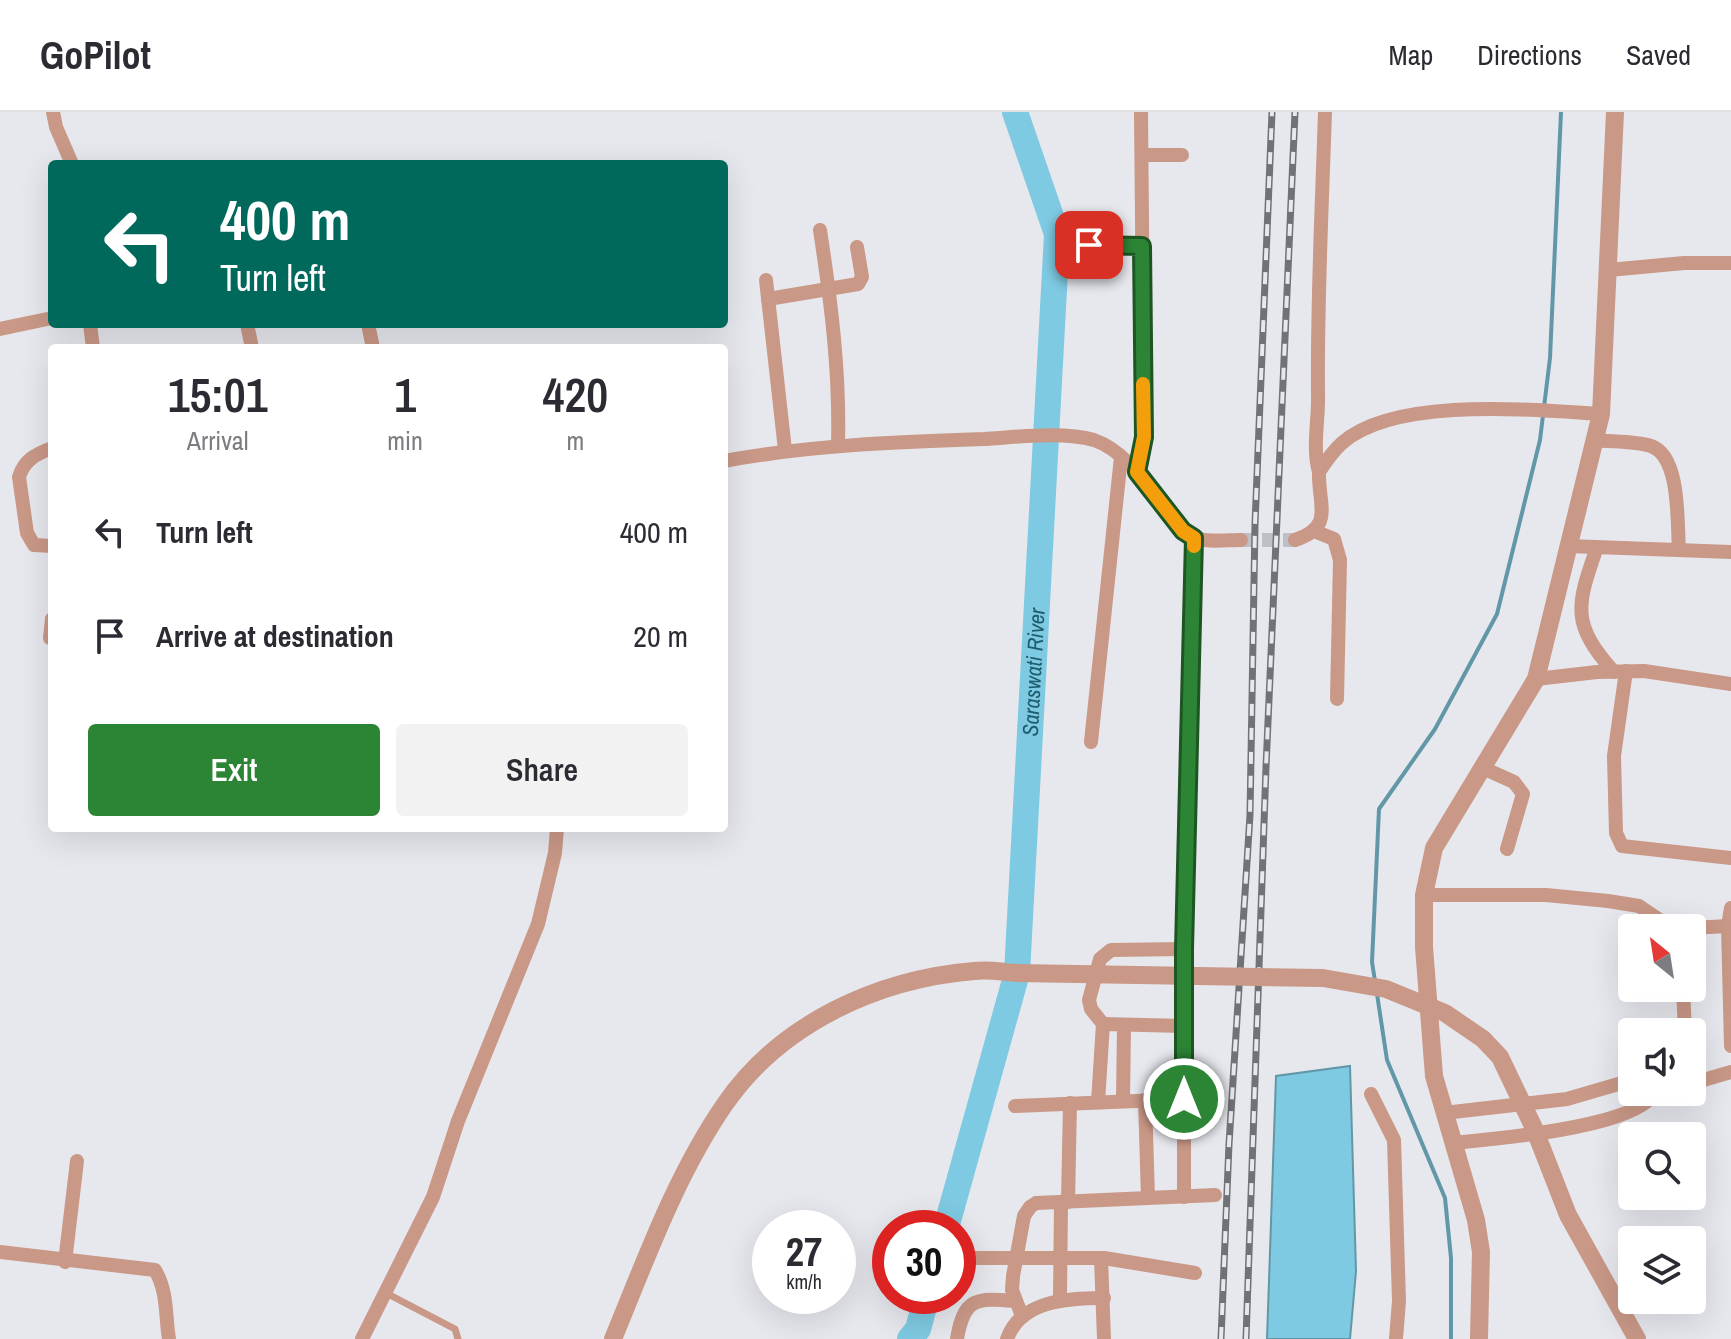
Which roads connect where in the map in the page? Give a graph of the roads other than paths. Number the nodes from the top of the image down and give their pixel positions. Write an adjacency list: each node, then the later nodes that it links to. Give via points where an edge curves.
1 (53, 112): 7 (street)
2 (1141, 112): 5 (street)
3 (1325, 112): 27 (street, via 1317,287)
4 (1615, 112): 13 (street)
5 (1142, 155): 6 (street); 10 (street)
6 (1182, 155)
7 (70, 160)
8 (820, 230): 15 (street)
9 (1089, 245): 10 (street)
10 (1142, 246): 26 (street, via 1144,437)
11 (857, 247): 15 (street, via 862,281)
12 (1731, 263): 13 (street)
13 (1609, 270): 19 (street)
14 (766, 280): 16 (street)
15 (829, 288): 16 (street); 21 (street, via 839,386)
16 (768, 299): 23 (street)
17 (48, 319): 18 (street)
18 (0, 329)
19 (1601, 414): 20 (street); 27 (street, via 1433,411 1359,432)
20 (1594, 440): 33 (street); 35 (street, via 1650,446 1669,461)
21 (838, 445): 23 (street); 24 (street, via 1040,436 1093,440)
22 (48, 449): 32 (street, via 35,454 19,477 30,541)
23 (785, 450): 25 (street)
24 (1121, 457): 26 (street); 41 (street)
25 (728, 460)
26 (1137, 472): 29 (street)
27 (1319, 472): 28 (street, via 1323,517)
28 (1314, 531): 31 (street); 40 (street, via 1334,539 1340,560)
29 (1194, 538): 30 (street); 51 (street)
30 (1241, 540)
31 (1295, 540)
32 (48, 546)
33 (1568, 546): 34 (street); 38 (street)
34 (1597, 547): 35 (street); 37 (street, via 1580,609 1589,641)
35 (1679, 550): 36 (street)
36 (1731, 552)
37 (1620, 672): 38 (street); 39 (street); 45 (street, via 1613,784 1619,842)
38 (1536, 679): 42 (street)
39 (1731, 684)
40 (1337, 699)
41 (1091, 742)
42 (1483, 768): 44 (street, via 1514,782 1523,794); 46 (street, via 1434,848)
43 (557, 832): 82 (street, via 538,924 433,1197)
44 (1507, 849)
45 (1731, 858)
46 (1424, 895): 48 (street, via 1546,895 1639,906); 68 (street, via 1434,1076)
47 (1731, 908): 49 (street)
48 (1651, 914)
49 (1728, 926): 50 (street); 52 (street)
50 (1706, 927)
51 (1184, 949): 53 (street, via 1104,954 1089,1000); 55 (street)
52 (1730, 1013): 56 (street)
53 (1103, 1024): 54 (street); 64 (street)
54 (1124, 1025): 55 (street); 63 (street)
55 (1184, 1026): 61 (street)
56 (1731, 1046)
57 (1731, 1072): 58 (street)
58 (1706, 1079)
59 (1618, 1084): 68 (street, via 1567,1099)
60 (1371, 1094): 94 (street, via 1394,1140)
61 (1184, 1099): 62 (street); 72 (street)
62 (1145, 1100): 63 (street); 73 (street)
63 (1123, 1101): 64 (street)
64 (1098, 1102): 65 (street)
65 (1070, 1103): 66 (street); 74 (street)
66 (1015, 1106)
67 (1638, 1106): 69 (street, via 1555,1131)
68 (1444, 1113): 69 (street)
69 (1453, 1143): 95 (street, via 1481,1252)
70 (77, 1161): 80 (street)
71 (1215, 1195): 72 (street)
72 (1184, 1197): 73 (street)
73 (1148, 1198): 74 (street)
74 (1064, 1202): 77 (street, via 1030,1207); 78 (street)
75 (0, 1252): 80 (street)
76 (976, 1258): 77 (street)
77 (1018, 1258): 78 (street); 85 (street, via 1012,1290)
78 (1059, 1258): 79 (street); 84 (street)
79 (1101, 1258): 81 (street); 83 (street)
80 (65, 1262): 87 (street, via 155,1270 161,1279)
81 (1195, 1273)
82 (386, 1293): 88 (street); 89 (lane, via 445,1322)
83 (1104, 1298): 84 (street); 93 (street)
84 (1060, 1299): 86 (street)
85 (1016, 1301): 86 (street); 91 (street, via 973,1302)
86 (1022, 1316): 92 (street)
87 (169, 1339)
88 (362, 1339)
89 (458, 1339)
90 (613, 1339): 96 (street, bridge, via 665,1214 726,1102 753,1071 836,1007 975,970 1323,978 1386,989 1445,1013 1500,1057 1568,1215)
91 (957, 1339)
92 (1007, 1339)
93 (1104, 1339)
94 (1396, 1339)
95 (1479, 1339)
96 (1637, 1339)

